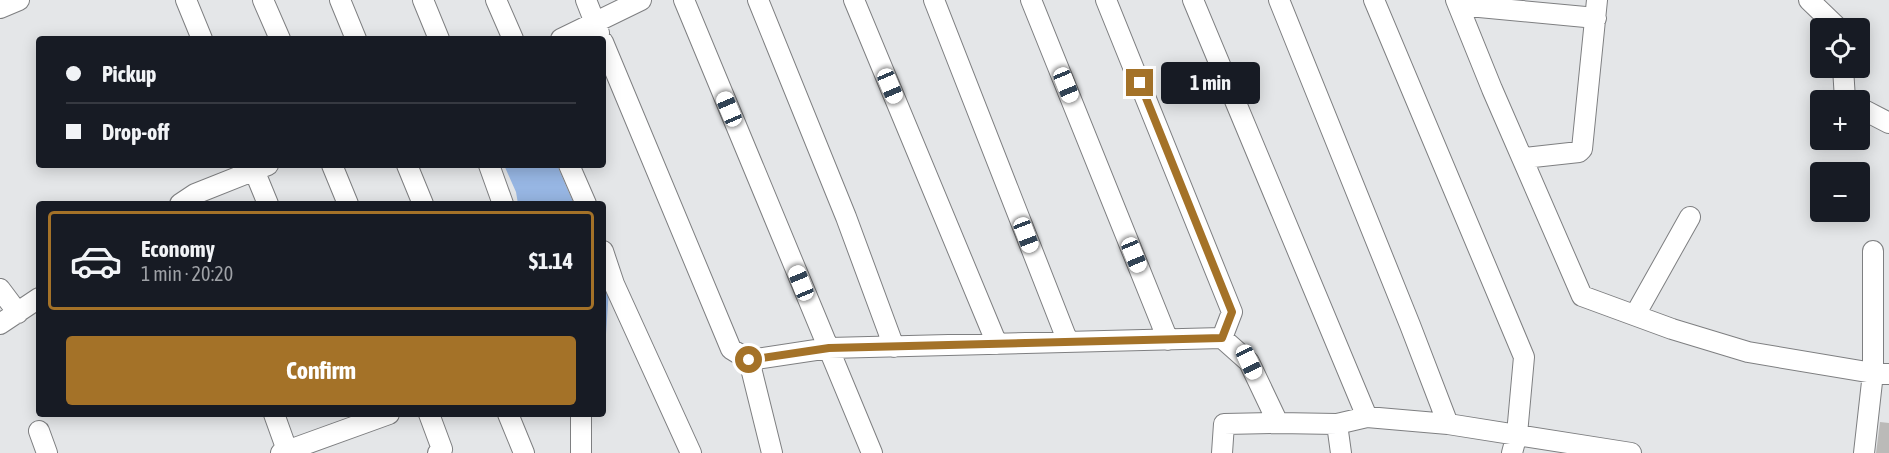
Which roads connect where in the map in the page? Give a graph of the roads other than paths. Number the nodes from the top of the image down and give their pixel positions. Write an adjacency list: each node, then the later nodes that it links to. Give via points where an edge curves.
1 (19, 0): 21 (street)
2 (186, 0): 25 (street)
3 (263, 0): 26 (street)
4 (340, 0): 27 (street)
5 (423, 0): 28 (street)
6 (496, 0): 29 (street)
7 (586, 0): 24 (street)
8 (641, 0): 24 (street)
9 (684, 0): 60 (street)
10 (758, 0): 59 (street)
11 (854, 0): 58 (street)
12 (934, 0): 57 (street)
13 (1031, 0): 56 (street)
14 (1106, 0): 55 (street, via 1232,312)
15 (1193, 0): 68 (street)
16 (1278, 0): 72 (street)
17 (1374, 0): 74 (street, via 1524,357)
18 (1809, 0): 23 (street)
19 (1457, 2): 20 (street); 34 (street)
20 (1511, 5): 22 (street)
21 (0, 8)
22 (1596, 9): 34 (street, via 1582,149)
23 (1828, 18)
24 (600, 34): 30 (street)
25 (201, 36)
26 (279, 36)
27 (355, 36)
28 (439, 36)
29 (512, 36)
30 (584, 36)
31 (606, 48): 61 (street, via 731,349)
32 (1870, 113): 33 (street)
33 (1889, 123)
34 (1524, 159): 53 (street, via 1582,296)
35 (256, 168): 41 (street)
36 (258, 168): 42 (street)
37 (333, 168): 43 (street)
38 (408, 168): 44 (street)
39 (490, 168): 45 (street)
40 (570, 168): 46 (street)
41 (191, 201)
42 (267, 201)
43 (347, 201)
44 (422, 201)
45 (502, 201)
46 (585, 201)
47 (1690, 217): 53 (street)
48 (1873, 251): 62 (street)
49 (606, 260): 80 (street)
50 (0, 289): 52 (street)
51 (36, 300): 52 (street)
52 (18, 313): 54 (street)
53 (1635, 315): 62 (street, via 1748,352)
54 (0, 324)
55 (1222, 338): 56 (street); 70 (street, via 1249,362)
56 (1168, 340): 57 (street)
57 (1068, 342): 58 (street)
58 (997, 344): 59 (street)
59 (894, 347): 60 (street)
60 (829, 348): 61 (street); 82 (street)
61 (749, 360): 81 (street)
62 (1881, 373): 86 (street)
63 (275, 417): 75 (street)
64 (372, 417): 69 (street)
65 (430, 417): 77 (street, via 442,449)
66 (509, 417): 78 (street)
67 (581, 417): 79 (street)
68 (1367, 417): 71 (street); 72 (street)
69 (355, 420): 75 (street)
70 (1278, 423): 71 (street); 83 (street, via 1224,424)
71 (1337, 424): 84 (street)
72 (1448, 424): 74 (street)
73 (39, 430): 76 (street)
74 (1515, 444): 85 (street)
75 (285, 452)
76 (47, 453)
77 (438, 453)
78 (524, 453)
79 (581, 453)
80 (691, 453)
81 (772, 453)
82 (872, 453)
83 (1222, 453)
84 (1341, 453)
85 (1631, 453)
86 (1864, 453)

